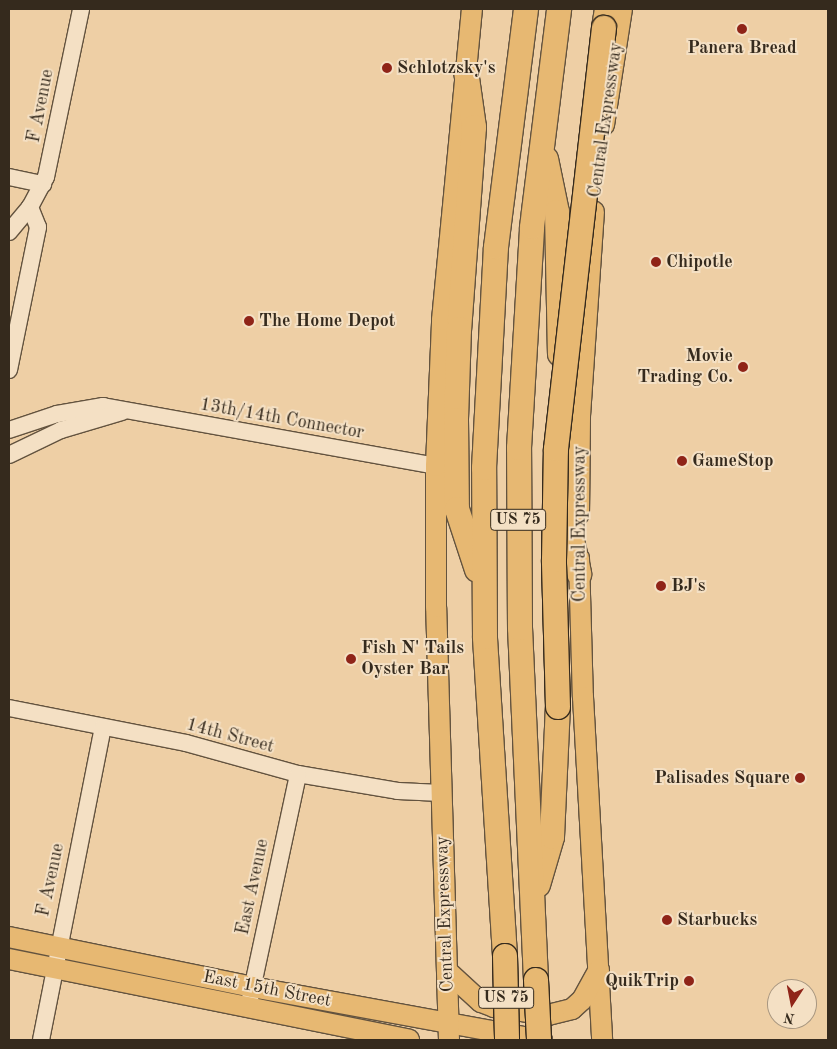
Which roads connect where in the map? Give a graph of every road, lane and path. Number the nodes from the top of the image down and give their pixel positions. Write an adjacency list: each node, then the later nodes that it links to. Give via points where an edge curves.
1 (81, 9): 10 (street, F Avenue)
2 (472, 9): 7 (main road, Central Expressway)
3 (526, 9): 19 (highway, US 75, via 505,159 489,335)
4 (559, 9): 8 (highway, US 75)
5 (622, 9): 18 (main road, Central Expressway, via 595,202 585,328)
6 (605, 18): 24 (highway, bridge, via 556,449 554,560 558,707 552,837)
7 (466, 71): 17 (main road, Central Expressway, via 442,320); 19 (highway, via 474,127 459,329 457,509)
8 (542, 138): 18 (highway, via 557,212 556,287 566,475 571,535); 24 (highway, US 75, via 525,324 518,494 520,628)
9 (9, 177): 10 (street)
10 (43, 184): 11 (street, F Avenue)
11 (30, 207): 12 (street, F Avenue); 13 (street, via 38,227)
12 (9, 232)
13 (9, 370)
14 (122, 412): 15 (street, 13th/14th Connector, via 103,406 57,414); 16 (street, via 61,430); 17 (street, 13th/14th Connector)
15 (9, 430)
16 (9, 455)
17 (436, 466): 23 (main road, Central Expressway)
18 (579, 574): 29 (main road, Central Expressway)
19 (483, 591): 39 (highway, US 75, bridge, via 506,956)
20 (9, 708): 21 (street, 14th Street)
21 (103, 728): 22 (street, 14th Street, via 186,744); 26 (street, F Avenue)
22 (298, 774): 23 (street, 14th Street, via 398,791); 33 (street, East Avenue)
23 (441, 792): 31 (main road, Central Expressway)
24 (533, 904): 39 (highway, US 75, bridge, via 536,980)
25 (9, 936): 26 (main road, East 15th Street)
26 (57, 947): 28 (street, F Avenue); 30 (main road, East 15th Street)
27 (9, 960): 28 (main road, East 15th Street)
28 (53, 968): 32 (main road, East 15th Street); 37 (street, F Avenue)
29 (598, 969): 31 (main road, via 582,1000 572,1009 548,1015 481,1002); 40 (main road, Central Expressway)
30 (178, 971): 32 (main road, via 149,975); 33 (main road, East 15th Street)
31 (447, 971): 35 (main road, Central Expressway)
32 (138, 985): 34 (main road, East 15th Street)
33 (252, 986): 34 (street, East Avenue); 35 (main road, East 15th Street)
34 (248, 1008): 36 (main road, East 15th Street)
35 (449, 1031): 39 (main road, East 15th Street)
36 (370, 1036): 38 (main road, East 15th Street)
37 (41, 1040)
38 (409, 1040)
39 (529, 1040)
40 (602, 1040)

